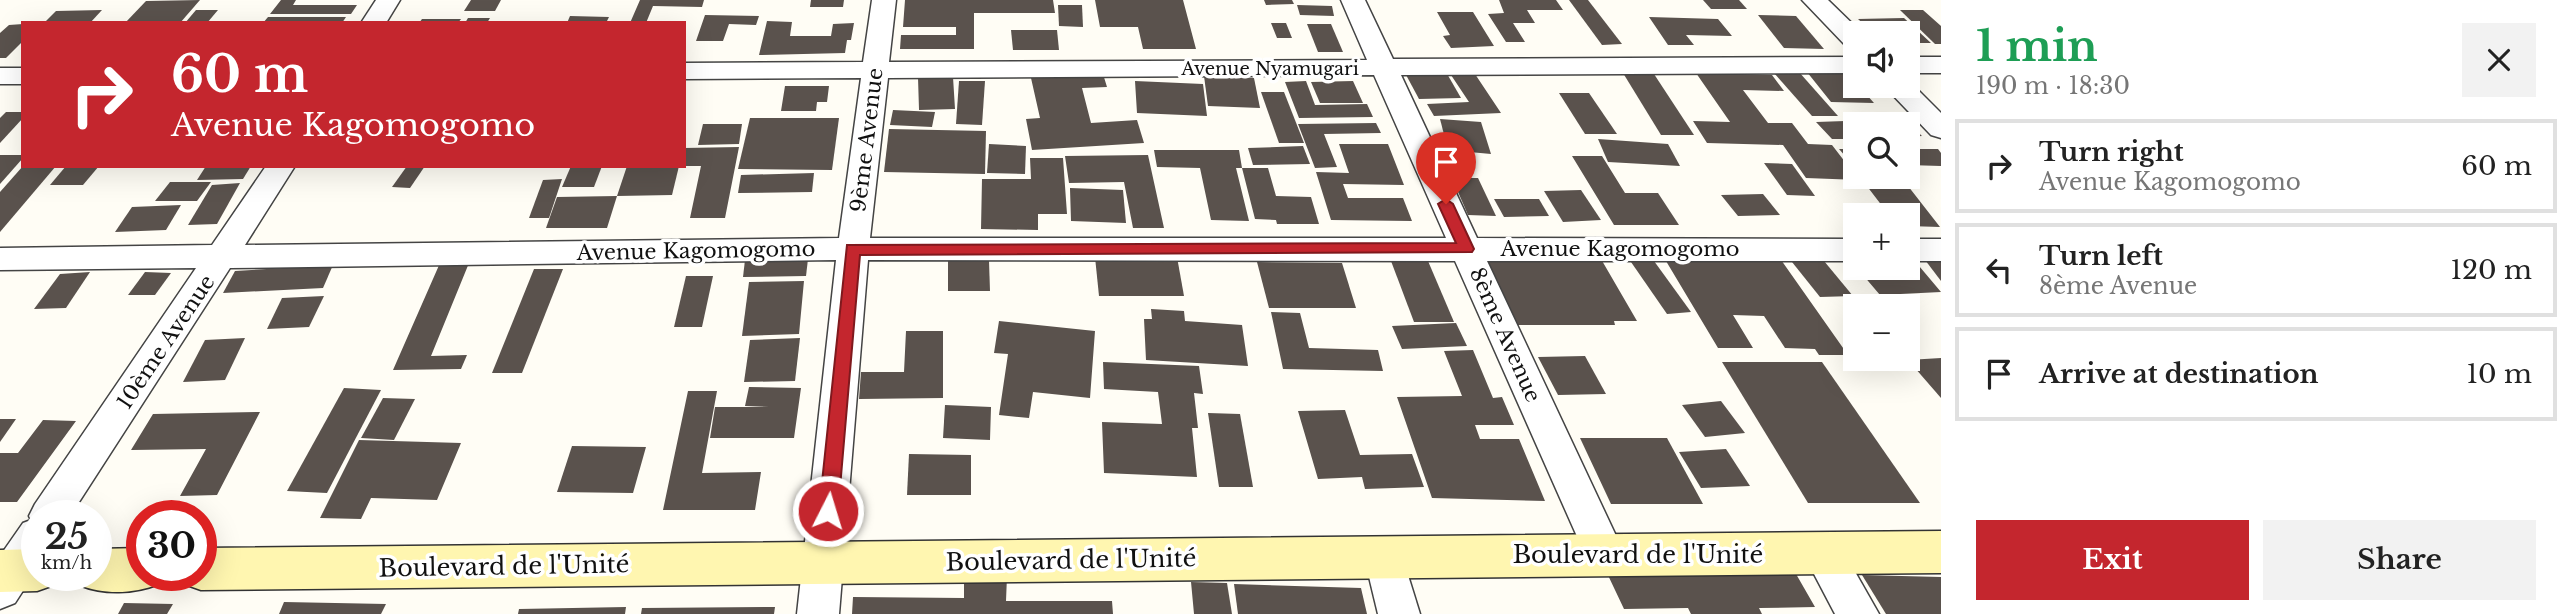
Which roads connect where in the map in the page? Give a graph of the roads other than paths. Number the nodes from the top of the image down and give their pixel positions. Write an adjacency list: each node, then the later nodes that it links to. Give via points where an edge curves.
1 (388, 0): 5 (street)
2 (884, 0): 12 (street, 9ème Avenue)
3 (1353, 0): 10 (street, 8ème Avenue)
4 (1814, 0): 6 (street)
5 (374, 21)
6 (1843, 29)
7 (1843, 65): 10 (street, Avenue Nyamugari)
8 (1920, 65): 9 (street)
9 (1941, 65)
10 (1383, 69): 12 (street, Avenue Nyamugari); 19 (street, 8ème Avenue)
11 (686, 71): 12 (street, Avenue Nyamugari)
12 (876, 71): 18 (street, 9ème Avenue)
13 (0, 76): 14 (street)
14 (21, 76)
15 (1910, 98): 16 (street)
16 (1941, 129)
17 (280, 168): 23 (street, 10ème Avenue)
18 (853, 249): 19 (street, Avenue Kagomogomo); 23 (street, Avenue Kagomogomo); 30 (street, 9ème Avenue)
19 (1466, 249): 20 (street, Avenue Kagomogomo); 28 (street, 8ème Avenue)
20 (1843, 250)
21 (1920, 250): 22 (street)
22 (1941, 250)
23 (223, 257): 24 (street, Avenue Kagomogomo); 25 (street, 10ème Avenue)
24 (0, 259)
25 (60, 500)
26 (1941, 552): 27 (street, Boulevard de l'Unité)
27 (1823, 553): 28 (street, Boulevard de l'Unité); 34 (street)
28 (1605, 555): 29 (street, Boulevard de l'Unité)
29 (1384, 556): 30 (street, Boulevard de l'Unité); 33 (street)
30 (823, 563): 31 (street, Boulevard de l'Unité); 32 (street, 9ème Avenue)
31 (217, 569)
32 (818, 614)
33 (1399, 614)
34 (1858, 614)

